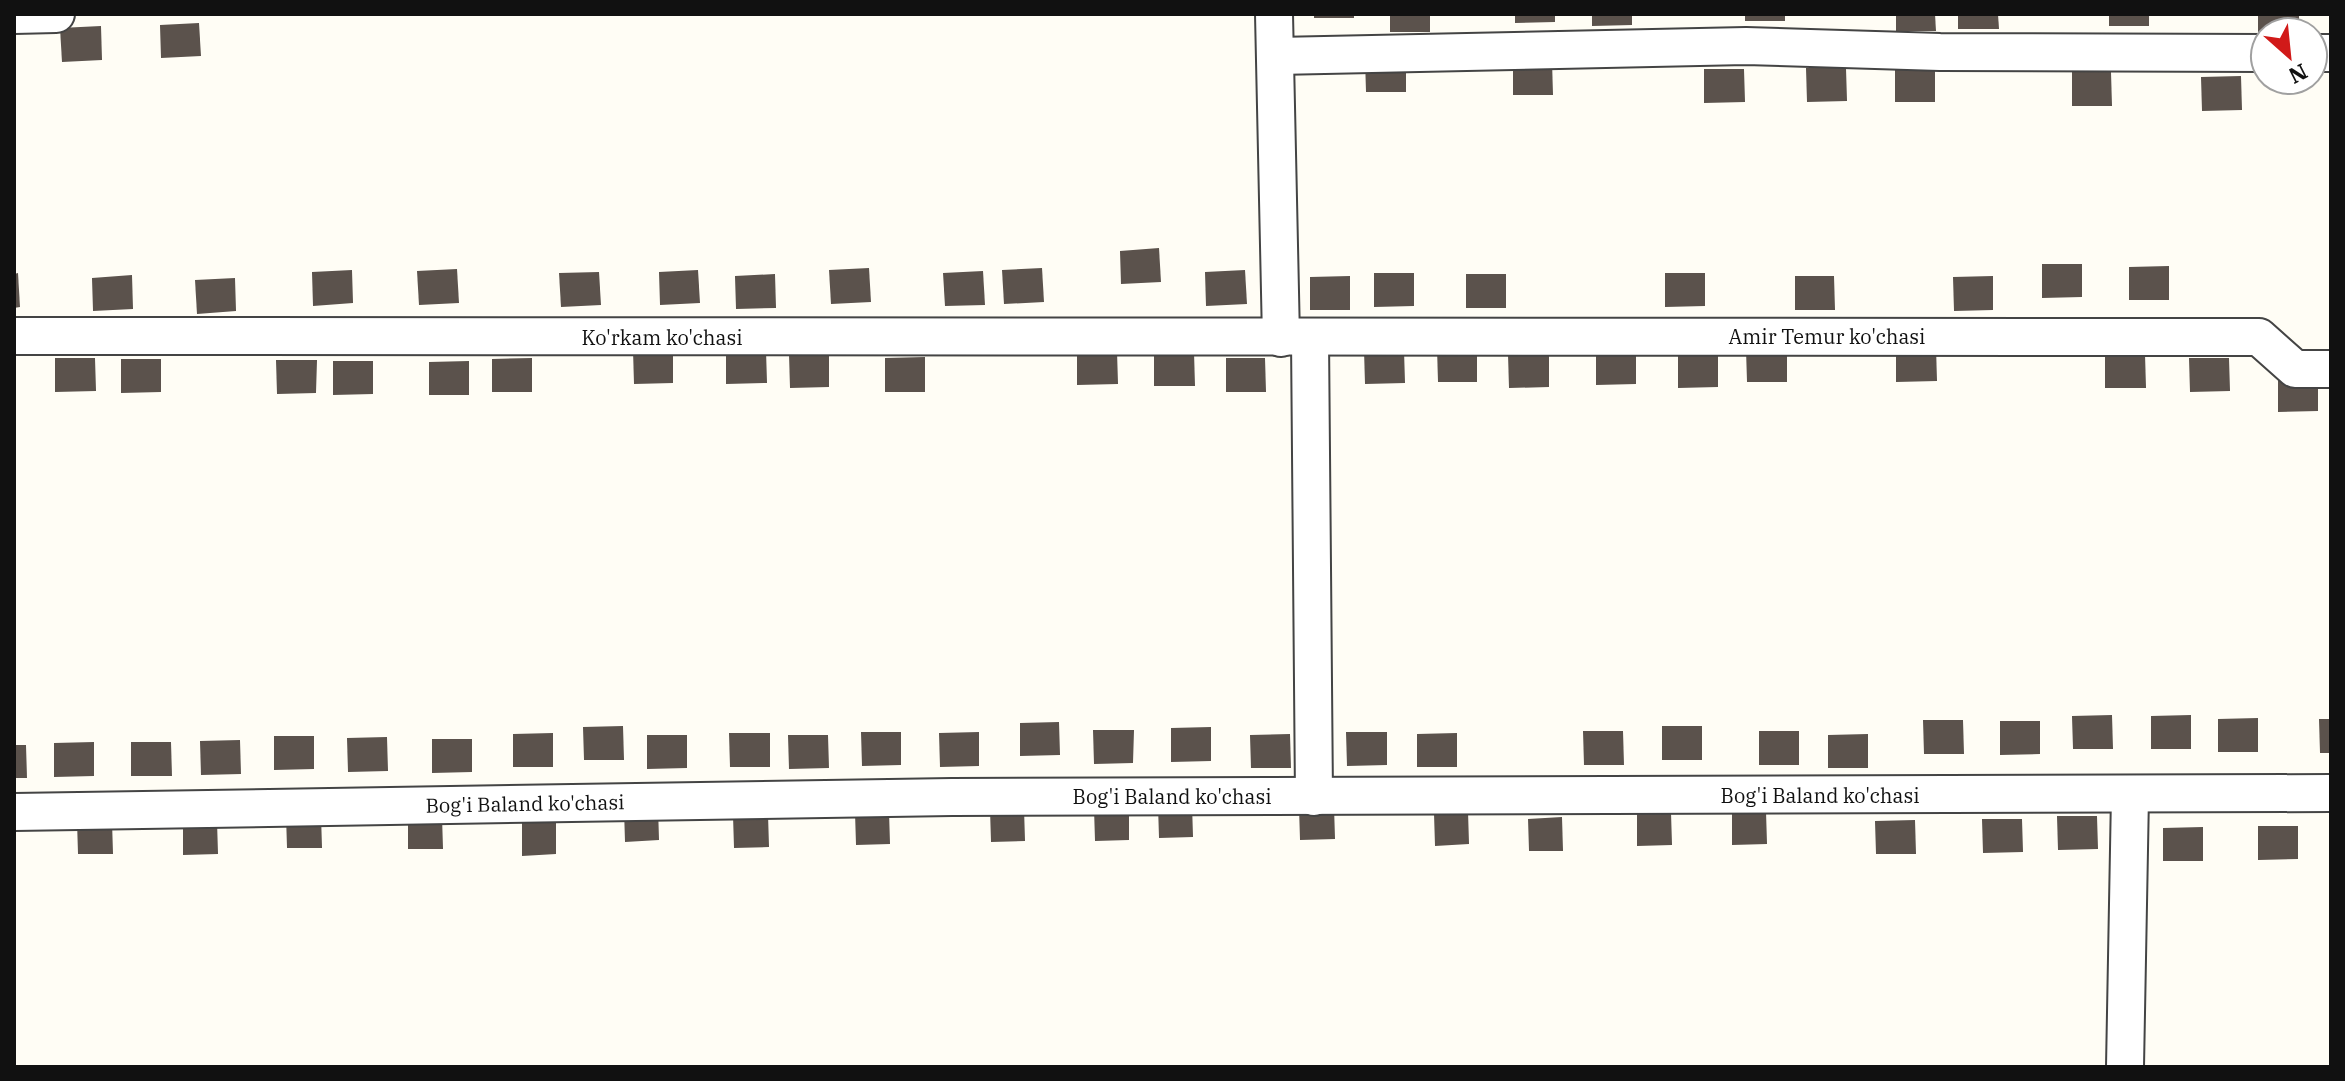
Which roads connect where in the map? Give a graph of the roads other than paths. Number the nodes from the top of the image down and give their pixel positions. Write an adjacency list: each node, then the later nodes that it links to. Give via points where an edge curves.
1 (56, 14): 3 (street)
2 (1274, 14): 5 (street)
3 (14, 15)
4 (2249, 53): 5 (street, via 1746,46)
5 (1277, 56): 7 (street)
6 (14, 336): 7 (street, Ko'rkam ko'chasi)
7 (1296, 338): 8 (street, Amir Temur ko'chasi, via 2259,337 2295,369); 11 (street)
8 (2331, 369)
9 (2331, 793): 10 (street, Bog'i Baland ko'chasi)
10 (2130, 795): 11 (street, Bog'i Baland ko'chasi); 13 (street)
11 (1314, 797): 12 (street, Bog'i Baland ko'chasi, via 952,797)
12 (14, 812)
13 (2125, 1067)

